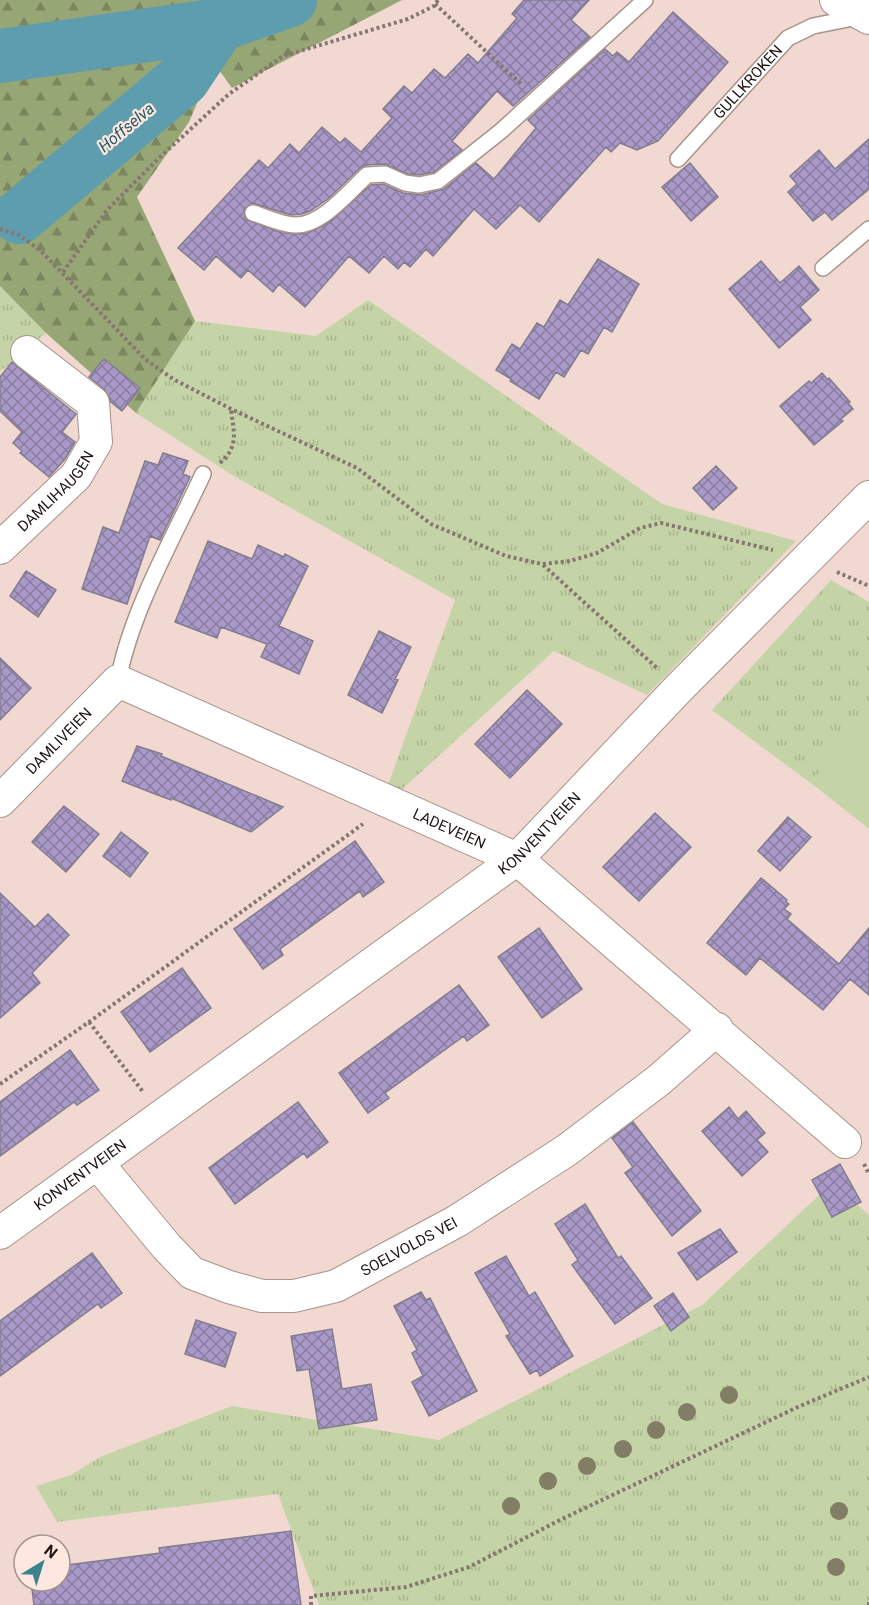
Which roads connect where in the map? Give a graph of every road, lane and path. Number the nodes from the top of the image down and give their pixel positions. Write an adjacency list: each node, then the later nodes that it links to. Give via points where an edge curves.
1 (645, 0): 5 (lane)
2 (836, 0): 4 (street, GULLKROKEN)
3 (437, 2): 5 (path); 11 (path, via 408,19 283,57 229,94 108,209)
4 (866, 17): 6 (lane, GULLKROKEN, via 813,26 788,38)
5 (537, 98): 7 (lane, via 438,181 419,185 385,174 367,175 328,212 294,225)
6 (678, 159)
7 (253, 213)
8 (0, 229): 11 (path, via 40,250)
9 (869, 229): 10 (lane)
10 (823, 268)
11 (63, 272): 13 (path, via 145,359 173,379)
12 (27, 352): 16 (street, DAMLIHAUGEN, via 93,403 96,442 76,476)
13 (231, 409): 14 (path, via 232,450); 18 (path, via 357,468 431,524 506,556)
14 (203, 474): 19 (lane, via 140,608 123,651)
15 (863, 514): 17 (street, KONVENTVEIEN)
16 (0, 548)
17 (807, 559): 18 (path, via 660,523 640,528 597,553); 20 (street, KONVENTVEIEN)
18 (542, 564): 20 (path)
19 (117, 681): 21 (street, DAMLIVEIEN); 22 (street, LADEVEIEN)
20 (679, 688): 23 (street, KONVENTVEIEN)
21 (0, 801)
22 (390, 803): 23 (street, LADEVEIEN); 24 (path)
23 (517, 859): 25 (street, LADEVEIEN); 27 (street, KONVENTVEIEN)
24 (89, 1022): 26 (path); 27 (path)
25 (717, 1029): 28 (street, LADEVEIEN); 29 (street, SOELVOLDS VEI, via 659,1080 567,1150 457,1221 336,1286 294,1296 262,1296 192,1273)
26 (0, 1084)
27 (162, 1117): 29 (street, KONVENTVEIEN)
28 (845, 1142)
29 (98, 1164): 30 (street, KONVENTVEIEN)
30 (0, 1233)
31 (869, 1377): 33 (path, via 562,1519 468,1568 406,1587 311,1596)
32 (869, 1599): 34 (path)
33 (311, 1605)
34 (869, 1605)

